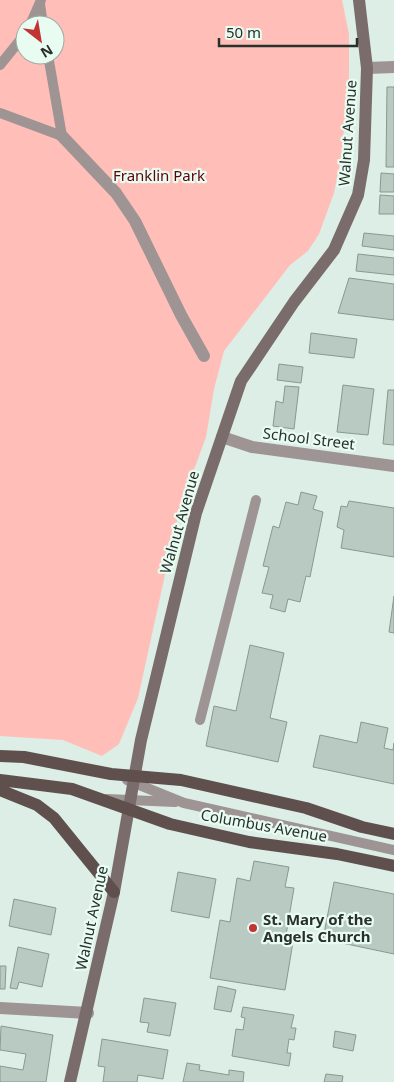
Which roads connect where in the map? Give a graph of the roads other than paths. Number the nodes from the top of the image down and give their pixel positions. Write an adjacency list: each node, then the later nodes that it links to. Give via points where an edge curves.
1 (359, 0): 9 (street, Walnut Avenue)
2 (41, 2): 3 (lane); 4 (lane)
3 (35, 15)
4 (42, 15)
5 (15, 47): 7 (lane)
6 (50, 65): 11 (lane)
7 (0, 66)
8 (394, 67): 9 (street)
9 (368, 68): 13 (street, Walnut Avenue, via 364,160 358,196 334,250 294,302 241,381)
10 (0, 113): 11 (lane)
11 (62, 136): 12 (street, via 116,193 135,220)
12 (204, 356)
13 (222, 437): 14 (street, School Street, via 252,447); 18 (street, Walnut Avenue, via 191,531)
14 (394, 466)
15 (256, 500): 16 (lane)
16 (200, 720)
17 (0, 756): 18 (main road, via 24,757)
18 (134, 779): 21 (lane, Columbus Avenue); 22 (street, Walnut Avenue); 23 (main road, Columbus Avenue, via 196,783 306,808)
19 (0, 780): 22 (main road, via 72,789)
20 (0, 790): 26 (main road, via 30,801 54,818)
21 (184, 803): 22 (lane, Columbus Avenue); 24 (lane, Columbus Avenue)
22 (130, 805): 25 (main road, Columbus Avenue, via 170,824 248,842 337,854); 26 (street, Walnut Avenue)
23 (394, 834)
24 (394, 850)
25 (394, 866)
26 (114, 892): 28 (street, Walnut Avenue)
27 (0, 1008): 28 (street)
28 (88, 1013): 29 (street, Walnut Avenue)
29 (70, 1082)

